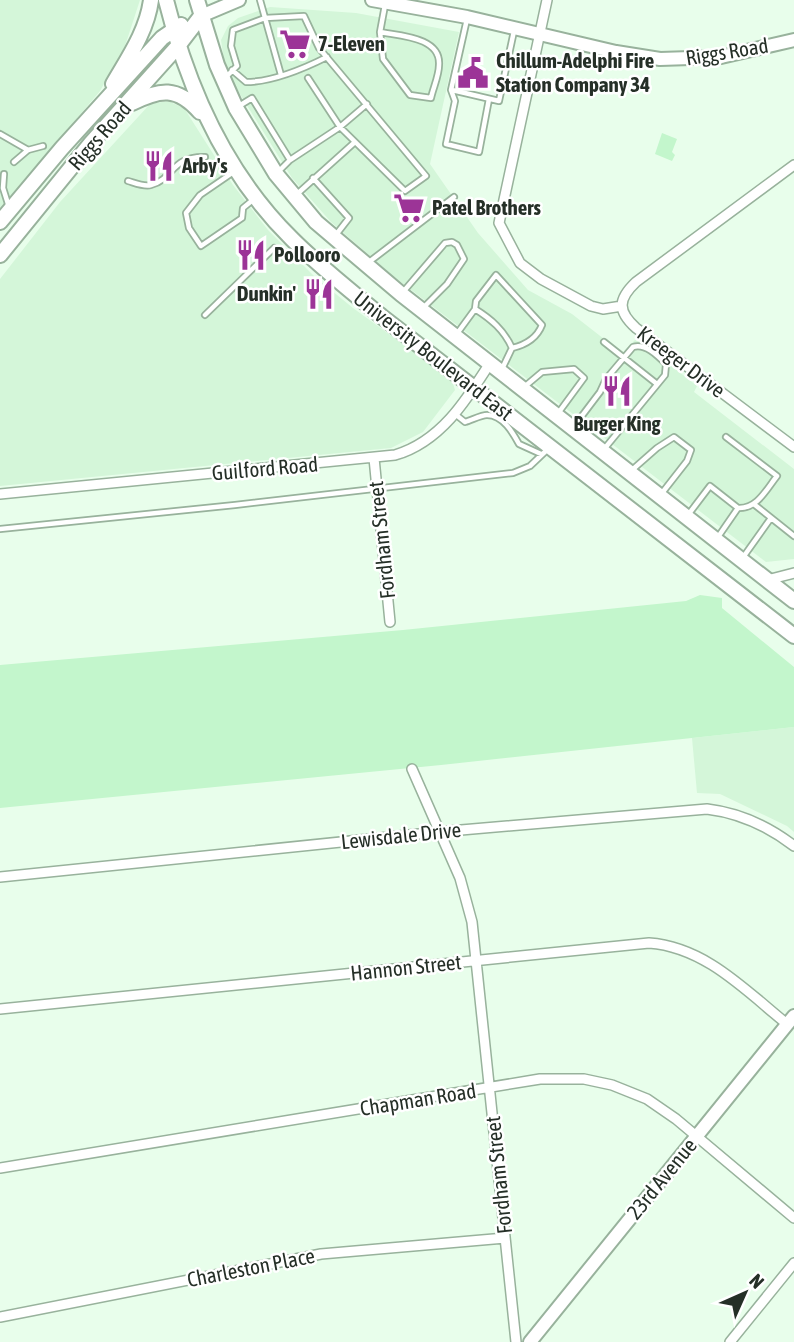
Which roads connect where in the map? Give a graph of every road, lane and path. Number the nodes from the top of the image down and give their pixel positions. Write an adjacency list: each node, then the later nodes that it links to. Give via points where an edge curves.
1 (150, 0): 26 (main road, via 138,39)
2 (166, 0): 13 (main road, University Boulevard East)
3 (197, 0): 9 (main road, University Boulevard East)
4 (239, 0): 9 (main road, Riggs Road)
5 (260, 0): 11 (lane)
6 (372, 0): 8 (main road, Riggs Road)
7 (547, 0): 15 (street)
8 (386, 3): 10 (main road, Riggs Road); 14 (lane)
9 (201, 16): 13 (main road, Riggs Road); 17 (main road, Riggs Road); 20 (main road, University Boulevard East)
10 (467, 17): 12 (main road, Riggs Road); 22 (lane)
11 (265, 18): 18 (lane, via 304,16); 19 (lane); 20 (lane, via 233,30 231,46 237,66)
12 (514, 28): 15 (main road, Riggs Road); 23 (lane, via 499,101)
13 (174, 29): 17 (main road, University Boulevard East); 26 (main road, Riggs Road)
14 (380, 32): 14 (lane, via 432,46 439,66 431,98 410,95 383,59)
15 (539, 33): 16 (main road, Riggs Road, via 616,52 680,60 721,57); 53 (street, via 499,223 520,263 541,279 592,306)
16 (794, 40)
17 (178, 46): 25 (main road, Riggs Road); 29 (main road, University Boulevard East)
18 (327, 58): 19 (lane); 24 (lane)
19 (281, 75): 20 (lane, via 256,82)
20 (227, 76): 27 (main road, University Boulevard East)
21 (308, 78): 28 (lane)
22 (451, 90): 23 (lane); 23 (lane, via 455,101 446,144 479,152)
23 (489, 99)
24 (367, 104): 28 (lane); 31 (lane, via 426,176 405,191)
25 (125, 107): 29 (main road, via 152,93 172,92 190,102); 50 (main road, Riggs Road)
26 (99, 108): 46 (main road, Riggs Road)
27 (236, 108): 35 (lane, via 252,98); 40 (main road, University Boulevard East)
28 (340, 127): 31 (lane); 35 (lane)
29 (213, 130): 38 (main road, University Boulevard East)
30 (0, 134): 33 (lane)
31 (355, 142): 41 (lane)
32 (43, 146): 33 (lane)
33 (28, 150): 36 (lane)
34 (205, 157): 42 (lane, via 183,160 150,186)
35 (290, 160): 40 (lane)
36 (14, 162)
37 (794, 165): 53 (street, Kreeger Drive, via 636,282)
38 (236, 170): 44 (main road, University Boulevard East); 44 (lane, via 200,195 186,213 201,246 243,218 243,208)
39 (4, 174): 46 (lane)
40 (276, 174): 45 (main road, University Boulevard East)
41 (313, 178): 45 (lane); 48 (lane, via 349,218)
42 (128, 181)
43 (454, 197): 51 (lane)
44 (255, 198): 63 (main road, University Boulevard East, via 327,272)
45 (294, 198): 48 (main road, University Boulevard East)
46 (10, 210): 47 (main road, Riggs Road)
47 (0, 222)
48 (334, 237): 51 (main road, University Boulevard East)
49 (274, 248): 56 (lane)
50 (0, 256)
51 (366, 265): 52 (main road, University Boulevard East)
52 (401, 294): 55 (main road, University Boulevard East); 55 (lane, via 445,243 457,245 464,260)
53 (622, 306): 69 (street, Kreeger Drive, via 636,328)
54 (475, 309): 57 (lane); 59 (lane, via 502,331); 59 (lane, via 496,275 542,325 524,345)
55 (421, 310): 57 (main road, University Boulevard East)
56 (205, 315)
57 (456, 336): 61 (main road, University Boulevard East)
58 (604, 342): 60 (lane)
59 (512, 348): 61 (lane)
60 (624, 359): 62 (lane); 62 (lane, via 633,347 645,346 666,364); 67 (lane)
61 (496, 368): 63 (street, Guilford Road); 64 (main road, University Boulevard East)
62 (657, 384): 71 (lane)
63 (474, 388): 65 (street, Guilford Road); 70 (main road, University Boulevard East)
64 (522, 388): 66 (main road, University Boulevard East); 66 (lane, via 542,372 574,369 584,377)
65 (454, 414): 70 (lane, via 466,422 486,414 496,418 515,432 519,444); 72 (street, Guilford Road, via 422,445)
66 (557, 415): 67 (main road, University Boulevard East)
67 (573, 428): 71 (main road, University Boulevard East)
68 (726, 437): 77 (lane, via 777,477)
69 (794, 447)
70 (546, 451): 74 (lane, via 530,466 513,473); 89 (main road, University Boulevard East)
71 (602, 451): 73 (main road, University Boulevard East)
72 (374, 458): 74 (street, Fordham Street); 75 (street, Guilford Road)
73 (629, 473): 76 (main road, University Boulevard East); 76 (lane, via 674,436 691,450)
74 (377, 489): 81 (lane); 88 (street, Fordham Street)
75 (0, 494)
76 (659, 496): 79 (main road, University Boulevard East)
77 (755, 505): 78 (lane); 80 (lane)
78 (738, 509): 79 (lane, via 710,486); 83 (lane)
79 (686, 517): 83 (main road, University Boulevard East)
80 (771, 518): 82 (lane); 84 (lane)
81 (0, 529)
82 (794, 536)
83 (715, 540): 84 (main road, University Boulevard East)
84 (741, 560): 86 (main road, University Boulevard East)
85 (794, 573): 86 (street)
86 (767, 580): 87 (main road, University Boulevard East)
87 (794, 601)
88 (390, 622)
89 (794, 636)
90 (412, 769): 91 (street, Fordham Street)
91 (438, 832): 92 (street, Lewisdale Drive, via 707,809 746,818); 93 (street, Lewisdale Drive); 94 (street, Fordham Street, via 467,898)
92 (794, 846)
93 (0, 877)
94 (476, 961): 95 (street, Hannon Street); 96 (street, Hannon Street, via 630,943 665,944 712,964); 97 (street, Fordham Street)
95 (0, 1009)
96 (790, 1020): 98 (main road, 23rd Avenue)
97 (489, 1088): 98 (street, Chapman Road, via 553,1078 599,1082 647,1099); 99 (street, Chapman Road); 101 (street, Fordham Street)
98 (696, 1137): 100 (street, Chapman Road); 105 (main road, 23rd Avenue)
99 (0, 1168)
100 (794, 1218)
101 (505, 1238): 103 (street, Charleston Place, via 321,1254); 104 (street, Fordham Street)
102 (794, 1263): 106 (street)
103 (0, 1317)
104 (516, 1342)
105 (530, 1342)
106 (732, 1342)

